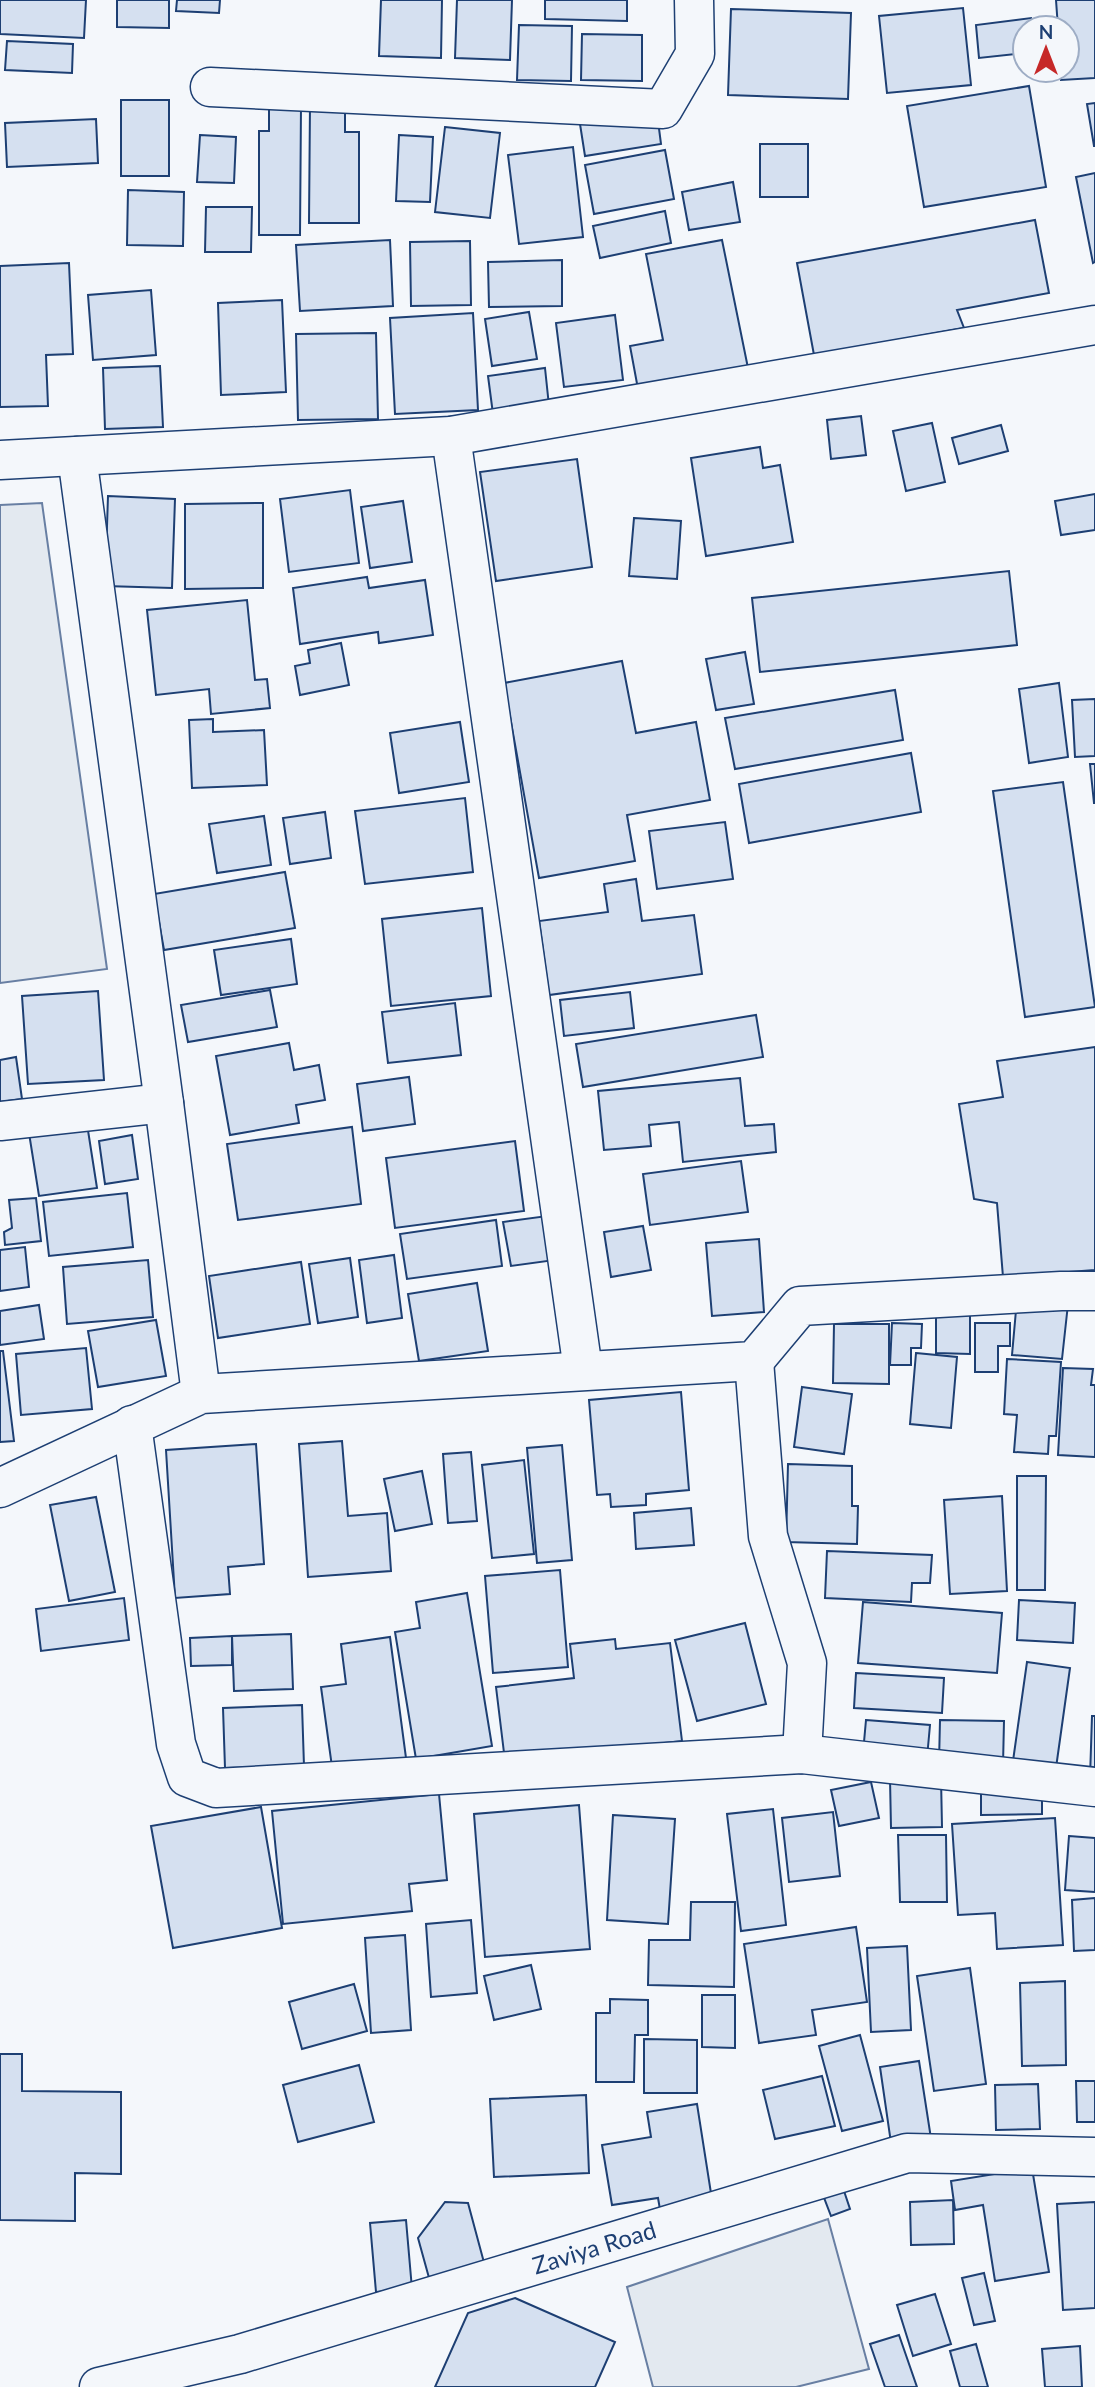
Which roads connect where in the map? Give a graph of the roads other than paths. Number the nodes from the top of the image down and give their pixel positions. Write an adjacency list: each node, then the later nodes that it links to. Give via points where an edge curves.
1 (694, 0): 2 (street, via 695,54 663,109)
2 (210, 87)
3 (1095, 325): 4 (street)
4 (451, 436): 5 (street); 11 (street)
5 (77, 456): 6 (street); 7 (street)
6 (0, 460)
7 (164, 1102): 8 (street); 12 (street)
8 (0, 1121)
9 (1095, 1291): 10 (street, via 800,1306)
10 (754, 1361): 11 (street); 15 (street, via 768,1536 807,1663)
11 (583, 1370): 12 (street)
12 (201, 1394): 13 (street)
13 (132, 1425): 14 (street); 15 (street, via 176,1744 187,1776 216,1788)
14 (0, 1488)
15 (802, 1754): 16 (street)
16 (1095, 1787)
17 (1095, 2157): 18 (street, Zaviya Road, via 907,2153 240,2354)
18 (99, 2387)

